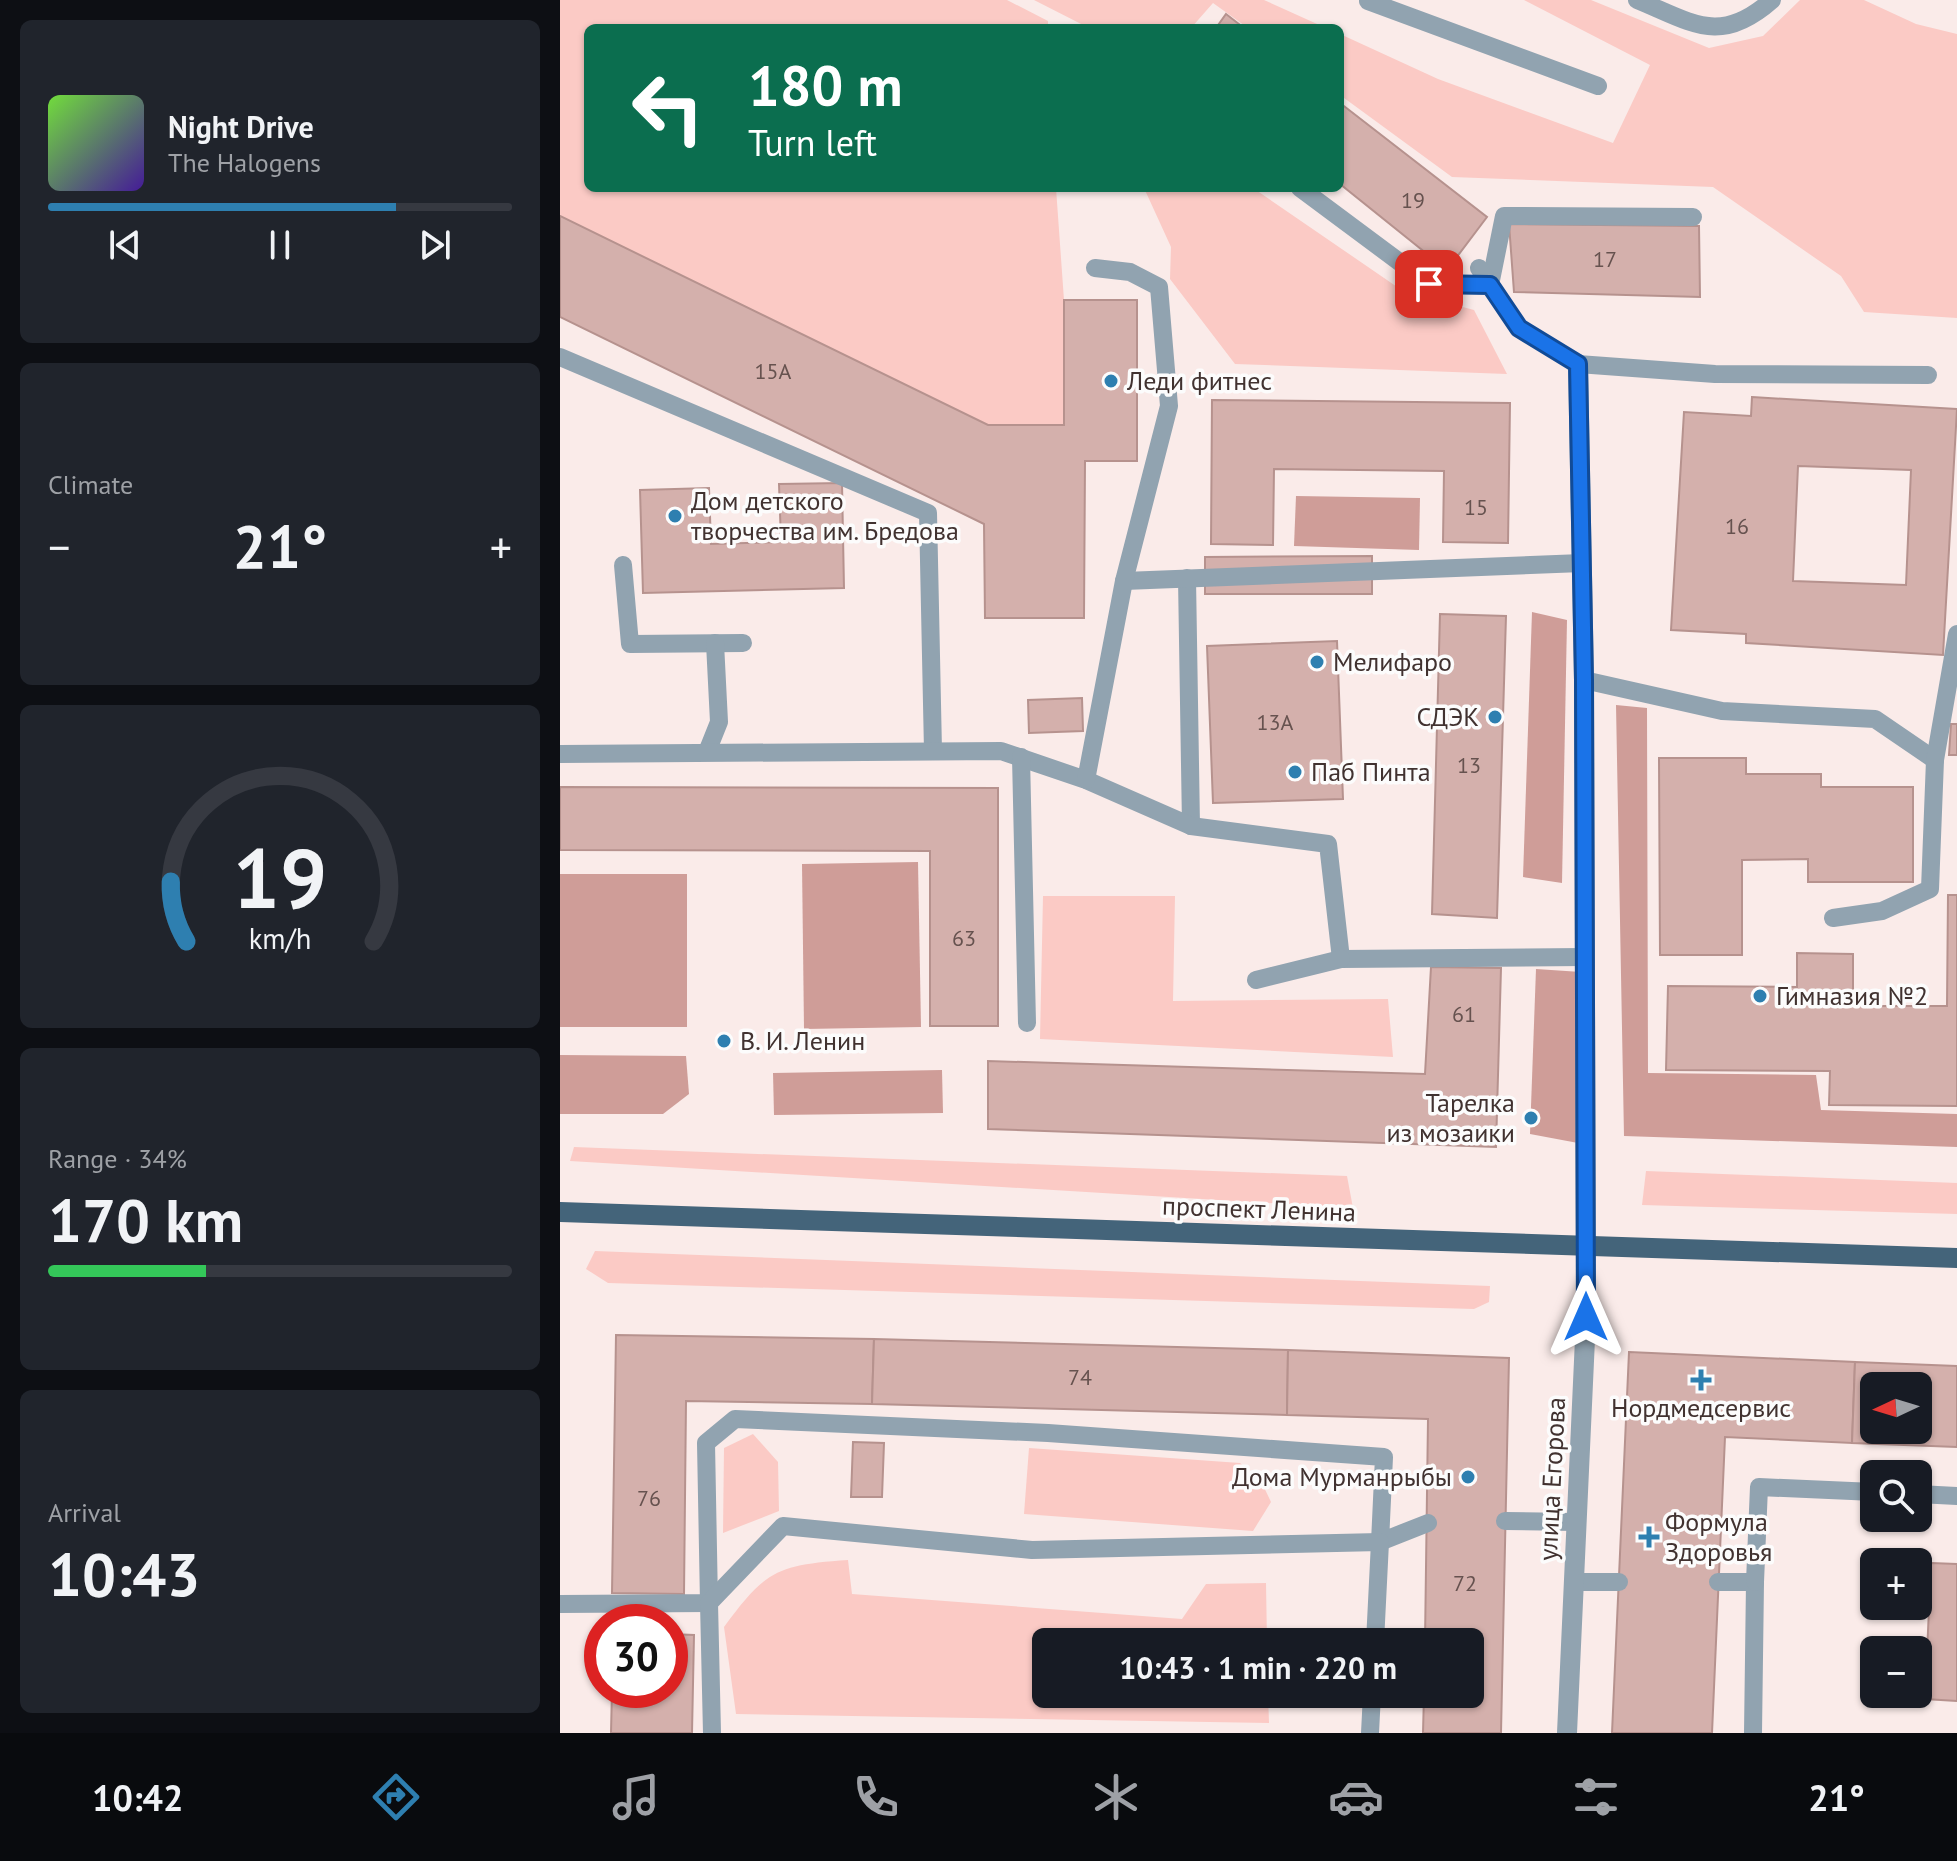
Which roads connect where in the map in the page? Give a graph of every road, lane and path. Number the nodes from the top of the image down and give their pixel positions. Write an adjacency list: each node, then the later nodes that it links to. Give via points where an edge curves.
1 (1368, 0): 4 (lane)
2 (1637, 0): 3 (lane, via 1720,30 1751,19)
3 (1772, 0)
4 (1598, 86)
5 (1305, 192): 9 (lane, via 1429,284)
6 (1693, 217): 9 (lane, via 1504,216)
7 (1095, 268): 16 (lane, via 1130,272 1159,287 1169,406)
8 (1479, 268): 9 (lane)
9 (1490, 285): 11 (lane, via 1519,328)
10 (560, 357): 21 (lane, via 928,513)
11 (1578, 364): 12 (lane, via 1715,374); 13 (street, улица Егорова)
12 (1928, 375)
13 (1582, 563): 15 (lane); 20 (street, улица Егорова)
14 (623, 565): 18 (lane, via 630,644)
15 (1187, 578): 16 (lane); 27 (lane)
16 (1124, 581): 26 (lane)
17 (1957, 634): 25 (lane)
18 (715, 643): 19 (lane); 22 (lane, via 719,722)
19 (743, 643)
20 (1584, 680): 25 (lane, via 1722,711 1875,719); 29 (street, улица Егорова)
21 (933, 751): 22 (lane); 24 (lane, via 1001,751)
22 (707, 752): 23 (lane)
23 (560, 754)
24 (1021, 757): 26 (lane); 32 (lane)
25 (1935, 760): 28 (lane, via 1930,889 1882,911)
26 (1086, 780): 27 (lane)
27 (1191, 826): 30 (lane, via 1328,844)
28 (1833, 918)
29 (1584, 957): 30 (lane); 34 (street, улица Егорова)
30 (1341, 959): 31 (lane)
31 (1256, 980)
32 (1027, 1023)
33 (560, 1212): 34 (main road, проспект Ленина)
34 (1586, 1246): 35 (main road, проспект Ленина); 40 (street, улица Егорова)
35 (1957, 1258)
36 (1860, 1491): 46 (lane, via 1759,1487)
37 (1932, 1495): 38 (lane)
38 (1957, 1496)
39 (1505, 1521): 40 (lane)
40 (1576, 1522): 43 (street, улица Егорова)
41 (1428, 1523): 42 (lane)
42 (1380, 1542): 47 (lane, via 1032,1550 783,1526); 47 (lane, via 1384,1457 1048,1433 735,1419 706,1443); 49 (lane)
43 (1574, 1582): 44 (lane); 53 (street, улица Егорова)
44 (1619, 1582)
45 (1718, 1582): 46 (lane)
46 (1755, 1582): 54 (lane)
47 (709, 1603): 48 (lane); 51 (lane)
48 (560, 1604)
49 (1376, 1628)
50 (1371, 1708): 52 (lane)
51 (712, 1733)
52 (1370, 1733)
53 (1567, 1733)
54 (1753, 1733)

